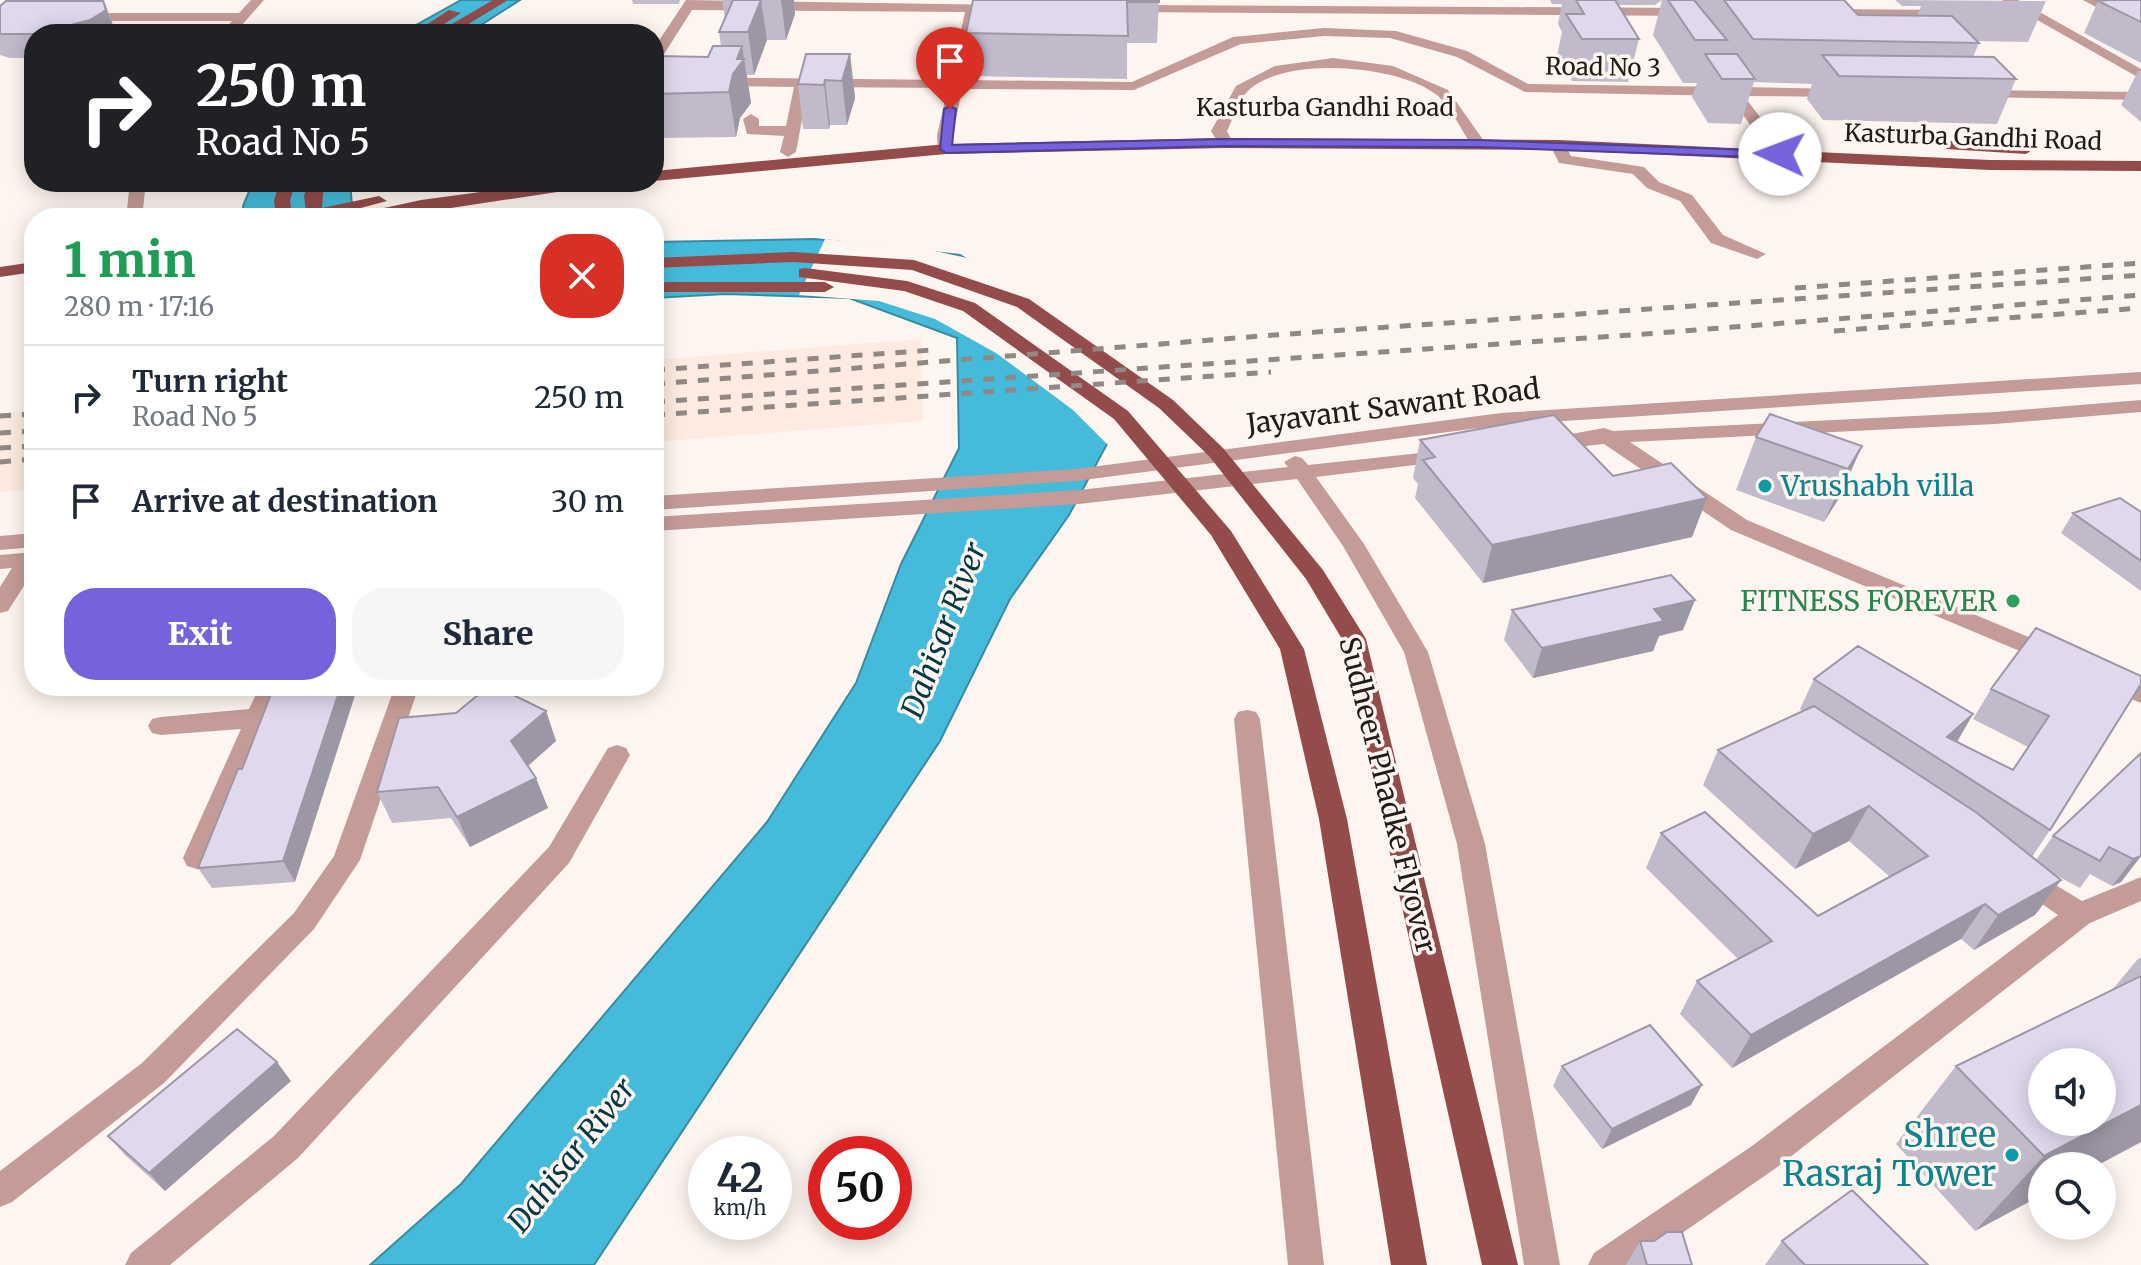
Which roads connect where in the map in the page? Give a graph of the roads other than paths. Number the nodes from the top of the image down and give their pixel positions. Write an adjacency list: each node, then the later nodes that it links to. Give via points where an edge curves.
1 (258, 0): 22 (street)
2 (476, 0): 24 (main road)
3 (502, 0): 25 (main road)
4 (2008, 0): 20 (street)
5 (2089, 0): 26 (street)
6 (691, 3): 7 (street); 28 (street)
7 (973, 4): 13 (street); 33 (street)
8 (1142, 5): 9 (street); 14 (street)
9 (1177, 5): 10 (street)
10 (1317, 5): 11 (street); 27 (street)
11 (1388, 6): 12 (street)
12 (1433, 6): 15 (street)
13 (1019, 8)
14 (1112, 9)
15 (1670, 12): 16 (street)
16 (1702, 12)
17 (1812, 13): 18 (street)
18 (1970, 14)
19 (2001, 14): 20 (street)
20 (2033, 14): 31 (street)
21 (61, 17): 22 (street)
22 (242, 17): 23 (street)
23 (236, 24)
24 (436, 24)
25 (460, 24)
26 (2141, 27)
27 (1324, 32): 29 (street); 33 (street, Road No 3, via 1238,40 1134,86); 35 (street, Road No 3, via 1391,34 1420,42 1462,54 1525,88)
28 (664, 44)
29 (1333, 62): 41 (street, via 1280,69 1241,89); 42 (street, via 1388,69 1443,93)
30 (1716, 69): 35 (street)
31 (2141, 75)
32 (664, 82): 34 (street, Road No 3, via 757,93)
33 (955, 84): 34 (street, Road No 3); 44 (street)
34 (800, 89): 40 (street)
35 (1734, 92): 36 (street, Road No 3); 43 (street)
36 (1859, 93)
37 (1969, 94): 38 (street)
38 (2141, 96)
39 (751, 119): 40 (street, via 752,131)
40 (789, 131): 48 (street)
41 (1222, 137): 42 (main road, Kasturba Gandhi Road); 44 (main road, Kasturba Gandhi Road)
42 (1474, 138): 43 (main road, Kasturba Gandhi Road); 45 (main road, Kasturba Gandhi Road)
43 (1770, 141): 46 (main road, Kasturba Gandhi Road); 49 (street)
44 (945, 142): 48 (main road, Kasturba Gandhi Road); 50 (main road, Kasturba Gandhi Road)
45 (1558, 145): 49 (main road, Kasturba Gandhi Road); 59 (street, via 1565,160 1638,170 1653,185 1686,198 1717,239)
46 (2000, 148): 47 (main road, Kasturba Gandhi Road); 52 (main road)
47 (2141, 151)
48 (788, 152): 50 (main road, Kasturba Gandhi Road)
49 (1780, 154): 52 (main road, Kasturba Gandhi Road)
50 (764, 161): 51 (main road, Kasturba Gandhi Road); 54 (main road, Kasturba Gandhi Road)
51 (664, 164)
52 (2013, 165): 53 (main road, Kasturba Gandhi Road)
53 (2141, 166)
54 (664, 175)
55 (458, 192): 57 (main road)
56 (508, 192): 57 (main road)
57 (378, 208)
58 (664, 249): 64 (main road, via 815,245 873,251)
59 (1757, 254)
60 (664, 263): 64 (main road, Sudheer Phadke Flyover, via 793,257)
61 (24, 268): 62 (main road)
62 (0, 272)
63 (664, 273): 64 (main road, Sudheer Phadke Flyover)
64 (910, 275): 66 (main road); 77 (main road, Sudheer Phadke Flyover, via 1023,303 1166,404); 98 (main road, Sudheer Phadke Flyover, via 969,307 1121,415 1220,531 1292,649 1333,819)
65 (24, 284): 67 (main road)
66 (664, 287)
67 (0, 288)
68 (2141, 378): 71 (street, Jayavant Sawant Road)
69 (2141, 406): 70 (street, Jayavant Sawant Road)
70 (2111, 408): 72 (street); 73 (street, Jayavant Sawant Road)
71 (1581, 414): 73 (street); 76 (street, Jayavant Sawant Road, via 1501,419)
72 (2141, 426)
73 (1607, 437): 74 (street, Jayavant Sawant Road); 84 (street, via 1739,525)
74 (1531, 446)
75 (1470, 453): 76 (street, Jayavant Sawant Road)
76 (1287, 474): 77 (street); 78 (street, Jayavant Sawant Road, via 1076,475); 79 (street, Jayavant Sawant Road, via 1079,497); 100 (street, via 1353,544 1416,652 1471,844)
77 (1248, 492): 99 (main road, Sudheer Phadke Flyover, via 1315,575 1354,639)
78 (664, 502)
79 (664, 523)
80 (1, 550): 81 (street)
81 (24, 552)
82 (24, 567): 83 (street)
83 (0, 605)
84 (2141, 694)
85 (268, 696): 87 (street)
86 (403, 696): 95 (street, via 346,860 304,921 153,1073)
87 (258, 718): 89 (street); 91 (street)
88 (1247, 719): 97 (street)
89 (161, 726)
90 (617, 755): 96 (street, via 559,855 286,1147)
91 (197, 858)
92 (2010, 868): 94 (street)
93 (2141, 888): 94 (street)
94 (2080, 915): 101 (street, via 1764,1157)
95 (0, 1191)
96 (143, 1265)
97 (1306, 1265)
98 (1409, 1265)
99 (1500, 1265)
100 (1542, 1265)
101 (1606, 1265)

